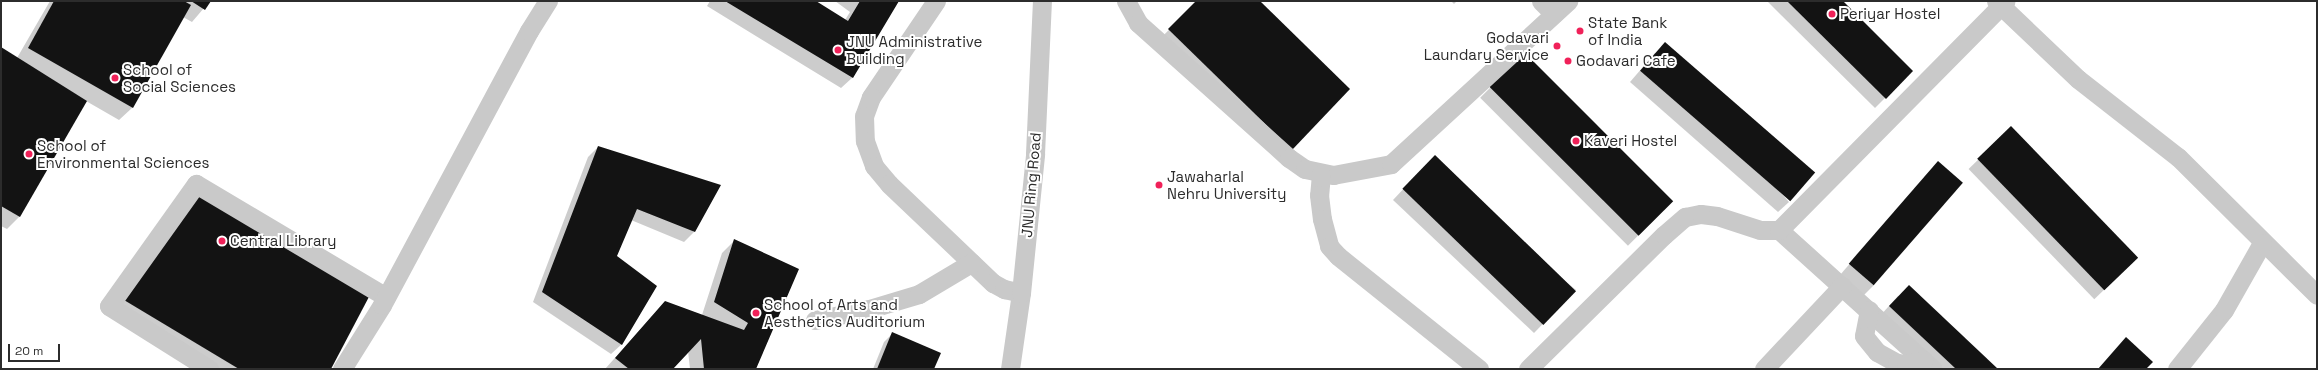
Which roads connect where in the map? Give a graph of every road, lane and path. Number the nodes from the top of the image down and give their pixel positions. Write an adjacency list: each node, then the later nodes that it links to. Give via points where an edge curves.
1 (548, 1): 15 (lane, via 529,31)
2 (936, 1): 11 (lane, via 870,97 864,116 865,141 874,166 889,184)
3 (1042, 1): 13 (lane, JNU Ring Road, via 1035,154)
4 (1126, 1): 8 (lane, via 1138,23 1289,158 1304,169)
5 (1568, 1): 7 (lane)
6 (2001, 3): 9 (lane); 10 (lane, via 2078,79 2178,156)
7 (1547, 8): 8 (lane, via 1391,164 1373,169)
8 (1321, 174): 22 (lane, via 1319,195 1329,246 1338,256)
9 (1779, 230): 12 (lane); 23 (lane, via 1760,230 1717,216 1701,214 1685,217)
10 (2262, 243): 14 (lane); 25 (lane, via 2224,310)
11 (971, 263): 13 (lane, via 993,282); 17 (lane, via 919,294 869,309)
12 (1842, 286): 16 (lane); 24 (lane)
13 (1021, 293): 21 (lane, JNU Ring Road)
14 (2317, 295)
15 (386, 297): 19 (lane, via 196,184 109,306); 20 (lane)
16 (1869, 310): 18 (lane); 18 (lane, via 1864,336 1877,352 1897,363)
17 (815, 320)
18 (1928, 365)
19 (209, 369)
20 (342, 369)
21 (1010, 369)
22 (1479, 369)
23 (1528, 369)
24 (1764, 369)
25 (2177, 369)

